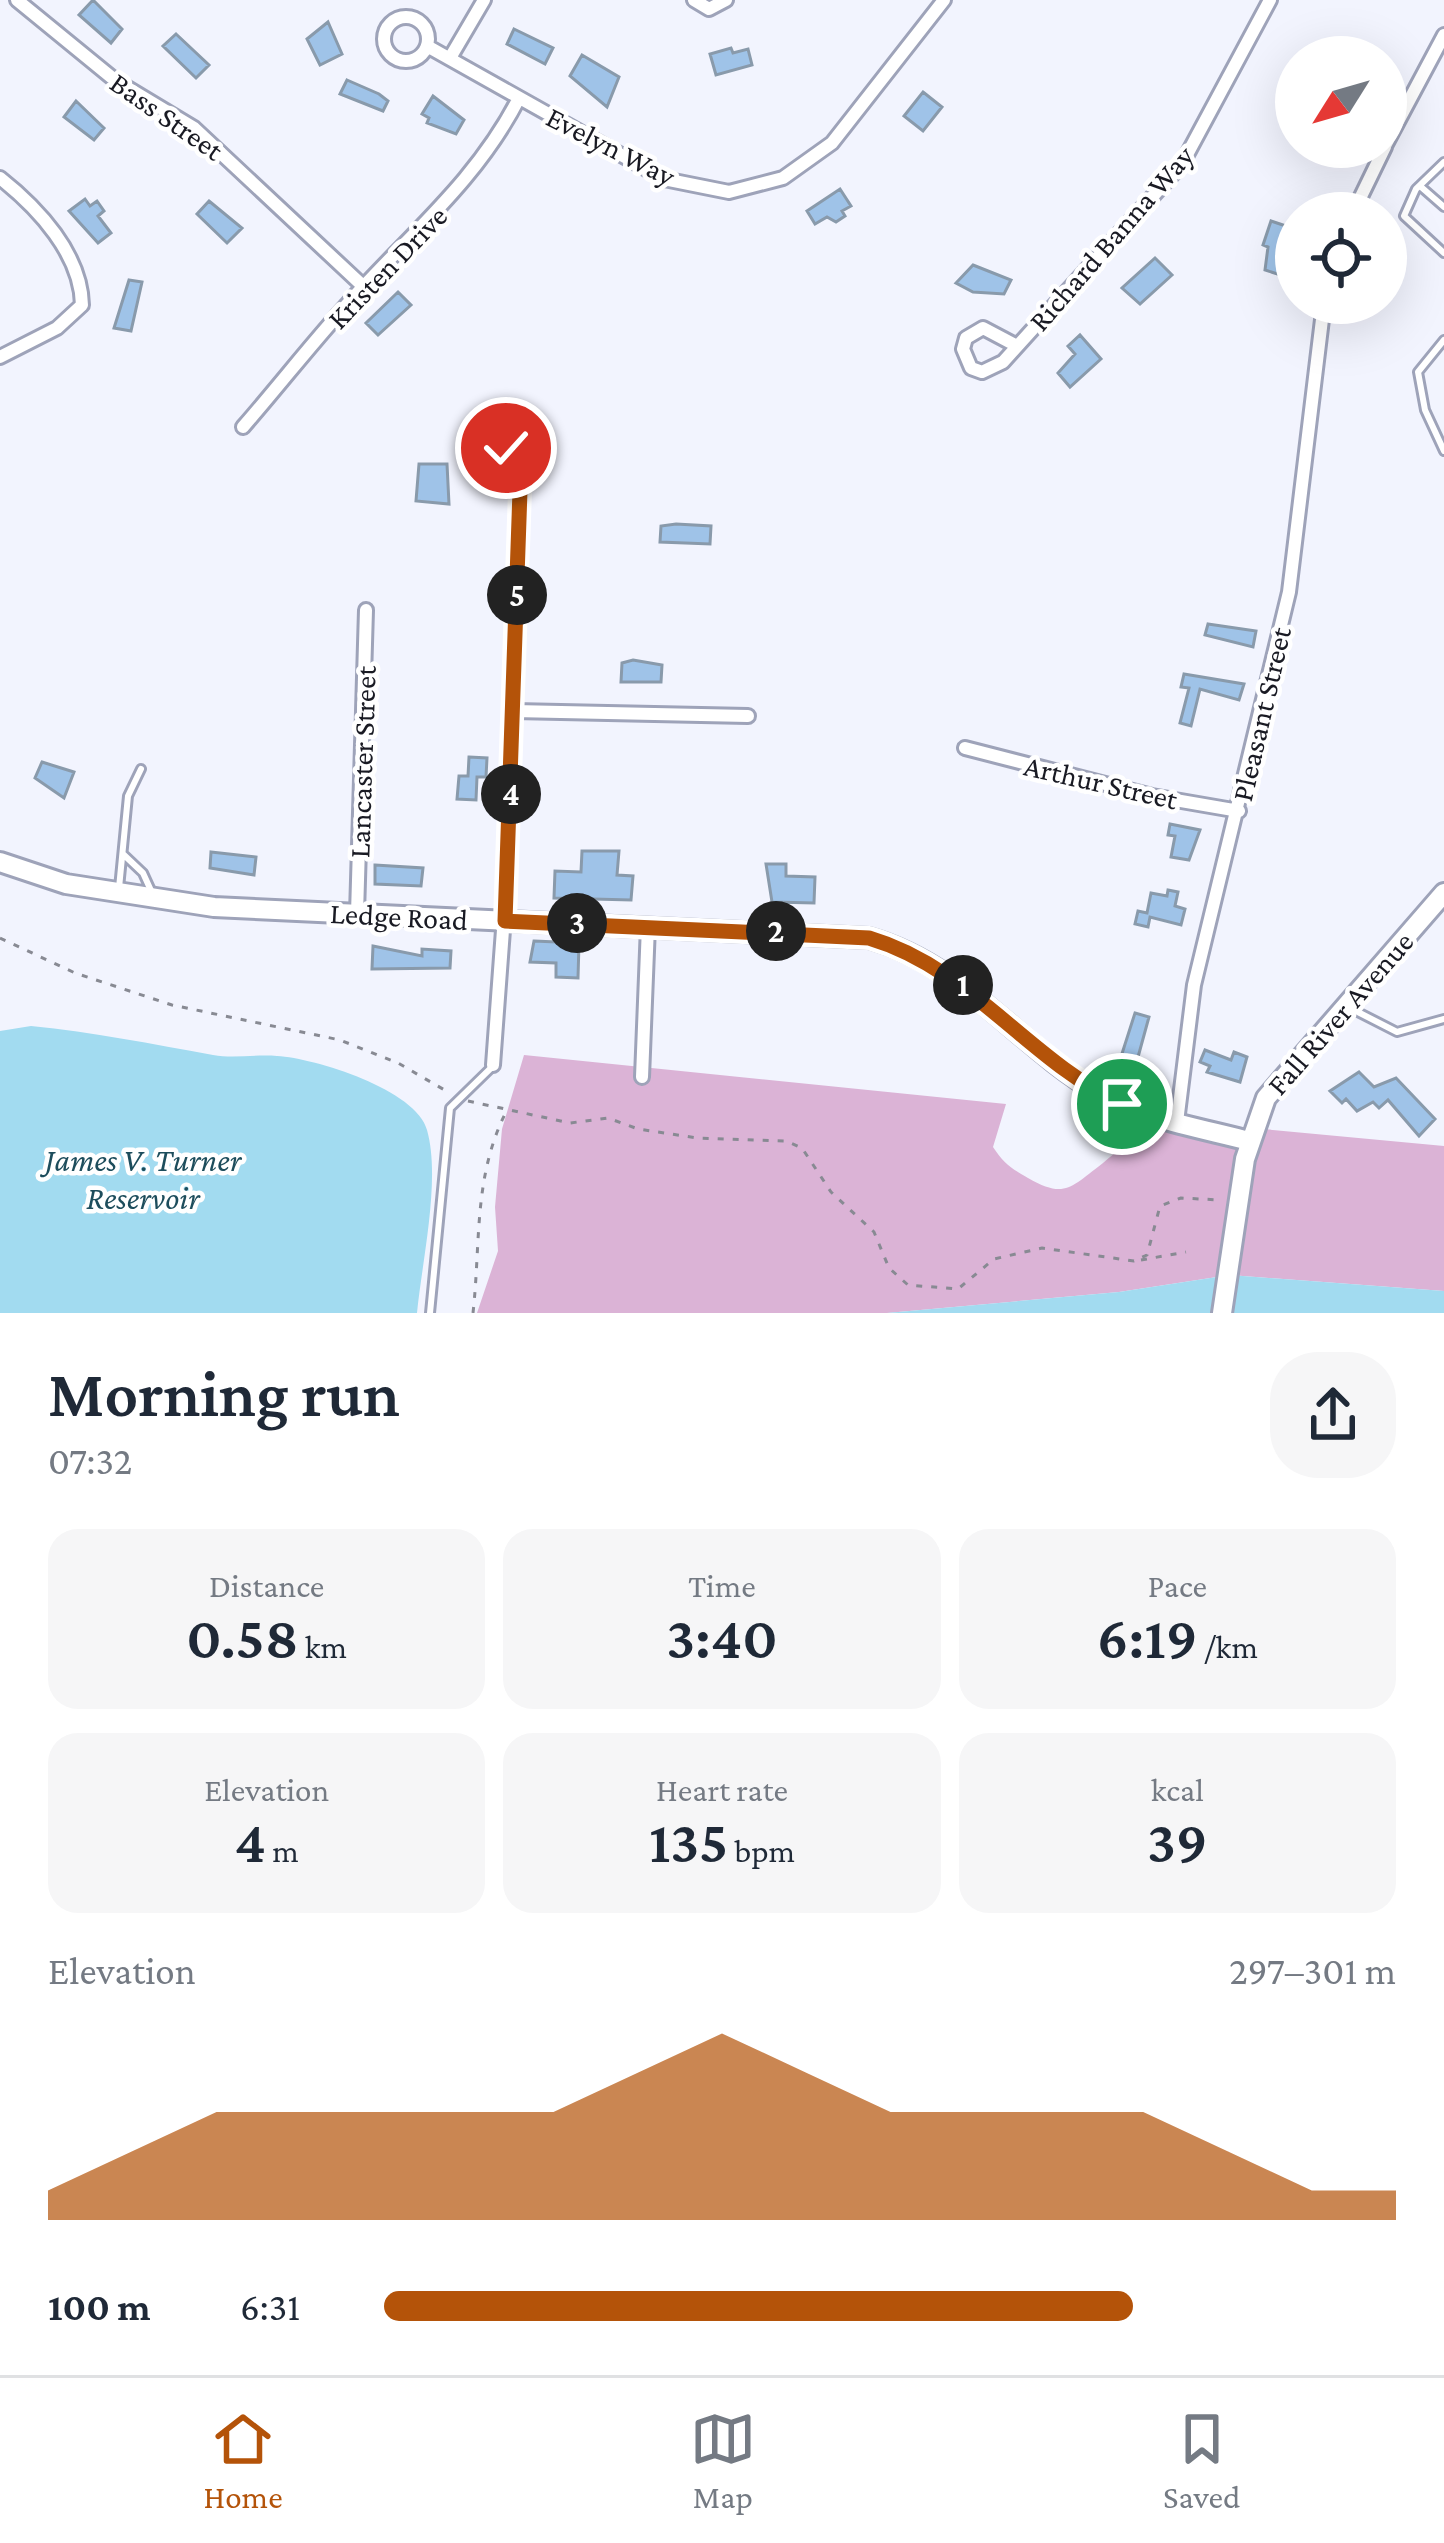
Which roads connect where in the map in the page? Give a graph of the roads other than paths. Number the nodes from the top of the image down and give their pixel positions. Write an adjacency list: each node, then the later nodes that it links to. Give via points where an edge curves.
1 (17, 0): 17 (street, Bass Street, via 116,81 194,128)
2 (484, 0): 9 (street)
3 (694, 0): 4 (street, via 709,9)
4 (727, 0)
5 (944, 0): 10 (street, Evelyn Way, via 832,143 783,178 729,192 664,179)
6 (1270, 0): 20 (street, Richard Banna Way, via 1182,164)
7 (1444, 35): 11 (street)
8 (427, 46): 9 (street, Evelyn Way)
9 (450, 58): 10 (street, Evelyn Way)
10 (519, 98): 17 (street, Kristen Drive, via 477,168)
11 (1407, 105)
12 (1444, 162): 14 (lane)
13 (0, 178): 21 (street, via 45,220 82,286 82,305 57,328)
14 (1420, 186): 15 (lane); 16 (lane, via 1404,216)
15 (1444, 207)
16 (1444, 253)
17 (364, 287): 22 (street, Kristen Drive)
18 (1321, 324): 30 (street, Pleasant Street, via 1289,592)
19 (1444, 340): 23 (lane, via 1418,372)
20 (1017, 346)
21 (0, 357)
22 (243, 427)
23 (1444, 451)
24 (520, 493): 26 (street)
25 (366, 610): 36 (street, Lancaster Street)
26 (514, 710): 27 (street); 37 (street)
27 (748, 716)
28 (965, 748): 30 (street, Arthur Street)
29 (141, 769): 31 (lane, via 128,796)
30 (1238, 811): 43 (street, Pleasant Street, via 1194,985)
31 (122, 854): 34 (lane); 35 (lane, via 151,884)
32 (0, 862): 34 (street, Ledge Road)
33 (1444, 892): 39 (street, Fall River Avenue)
34 (119, 893): 35 (street, Ledge Road)
35 (154, 899): 36 (street, Ledge Road)
36 (357, 914): 37 (street, Ledge Road)
37 (505, 921): 38 (street, Ledge Road); 41 (street)
38 (648, 926): 42 (street); 43 (street, Ledge Road, via 852,934 889,943 951,975 1100,1094)
39 (1342, 1004): 40 (lane, via 1397,1032); 44 (street, Fall River Avenue, via 1266,1098)
40 (1444, 1019)
41 (493, 1065): 45 (lane, via 450,1108)
42 (642, 1076)
43 (1177, 1122): 44 (street, Ledge Road)
44 (1250, 1141): 46 (street)
45 (430, 1313)
46 (1222, 1313)

